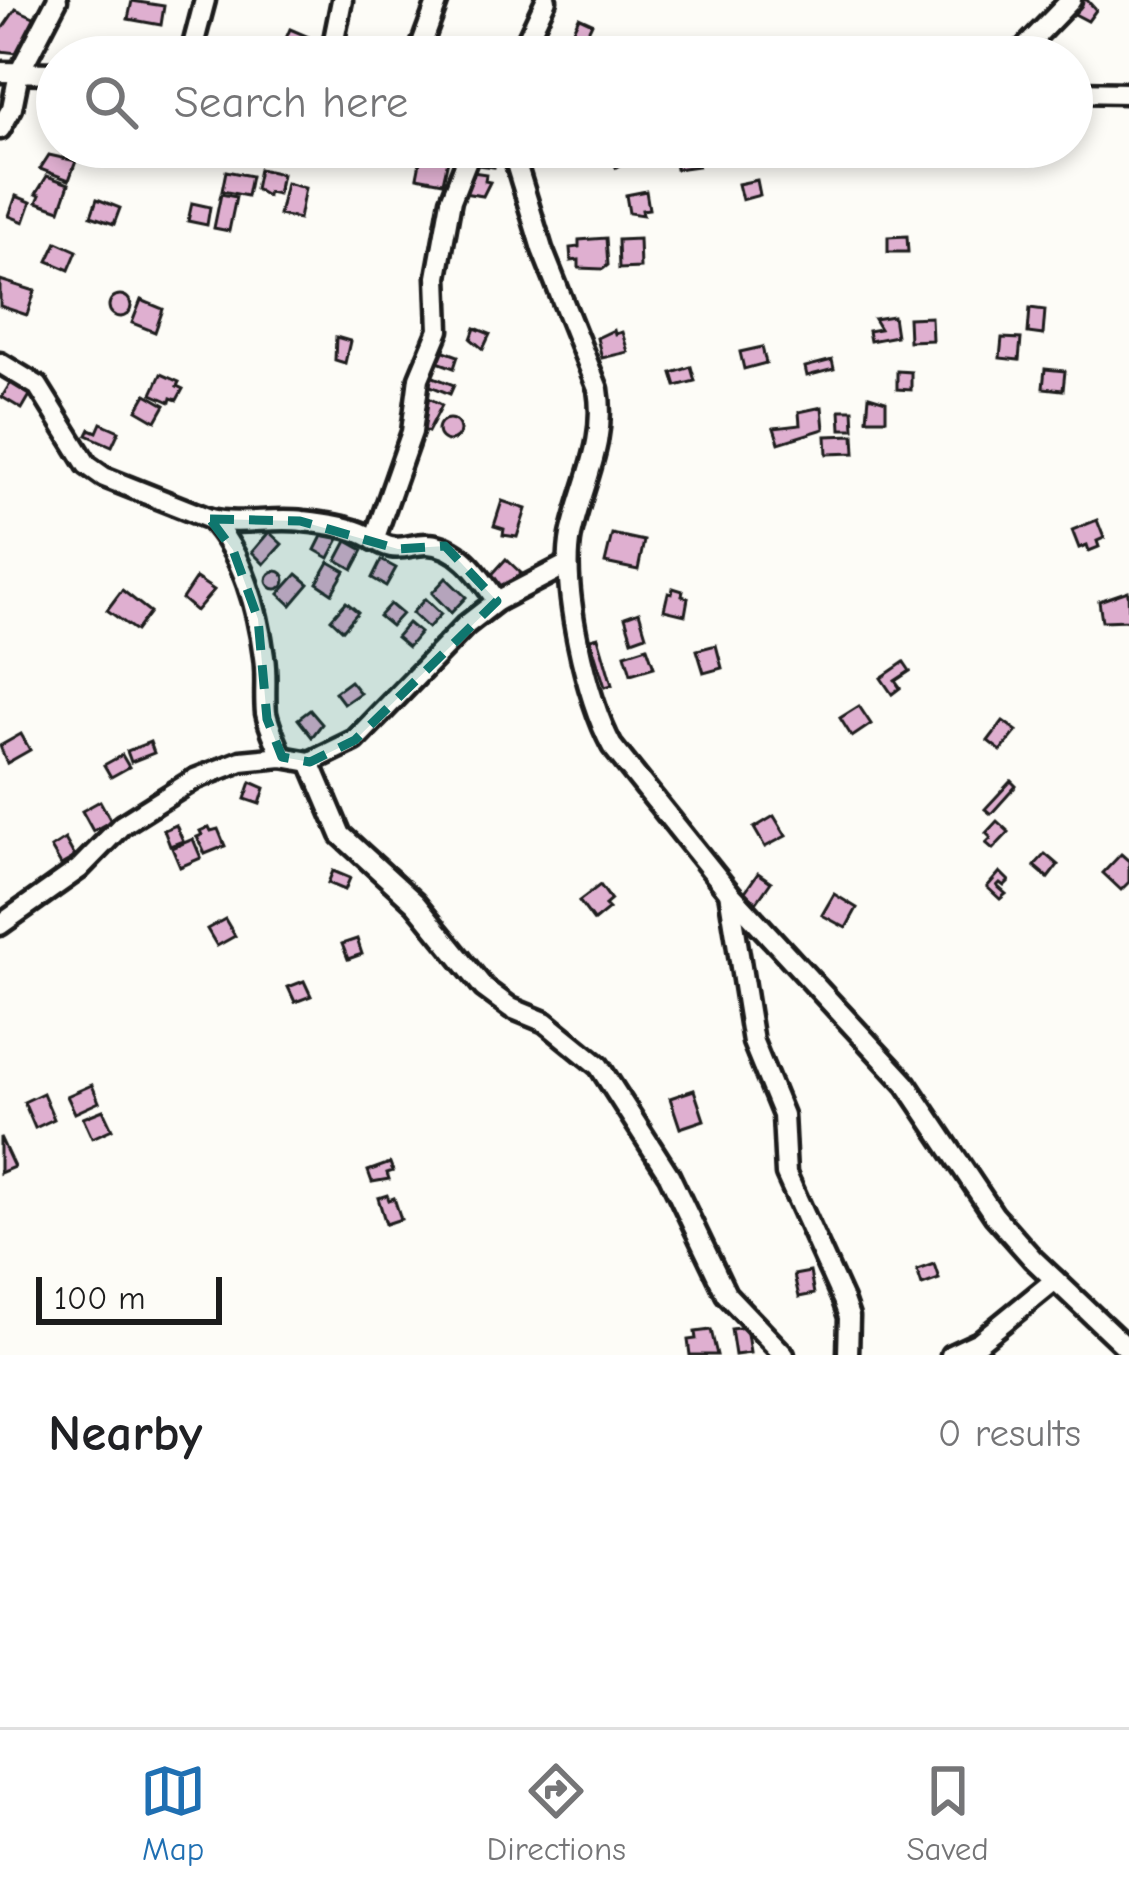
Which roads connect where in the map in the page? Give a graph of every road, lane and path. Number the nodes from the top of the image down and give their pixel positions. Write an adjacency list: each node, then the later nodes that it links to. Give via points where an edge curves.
1 (57, 0): 12 (street)
2 (205, 0): 7 (street)
3 (342, 0): 8 (street)
4 (438, 0): 9 (street)
5 (546, 0): 10 (street)
6 (1071, 0): 11 (street)
7 (196, 36)
8 (335, 36)
9 (425, 36)
10 (529, 36)
11 (1036, 36)
12 (10, 72): 15 (street, via 12,108)
13 (1093, 92): 14 (street)
14 (1129, 93)
15 (0, 129)
16 (464, 168): 20 (street, via 437,277 439,330)
17 (517, 168): 21 (street, via 602,414)
18 (0, 363): 19 (street, via 38,386 87,465)
19 (210, 519): 20 (street, via 300,520); 23 (street, via 233,550 258,619 267,719)
20 (374, 541): 22 (street, via 398,549 446,546)
21 (568, 564): 22 (street); 25 (street, via 599,723)
22 (497, 601): 24 (street, via 355,740)
23 (282, 757): 24 (street); 26 (street, via 241,761 195,779 122,825 80,868)
24 (310, 762): 29 (street, via 341,835 415,903 484,988 545,1022 599,1066 669,1175 726,1294)
25 (729, 892): 27 (street, via 906,1084 994,1215); 30 (street, via 753,1042 783,1115 786,1174 849,1317)
26 (0, 925)
27 (1055, 1280): 28 (street); 31 (street)
28 (1129, 1351)
29 (784, 1355)
30 (848, 1355)
31 (951, 1355)

